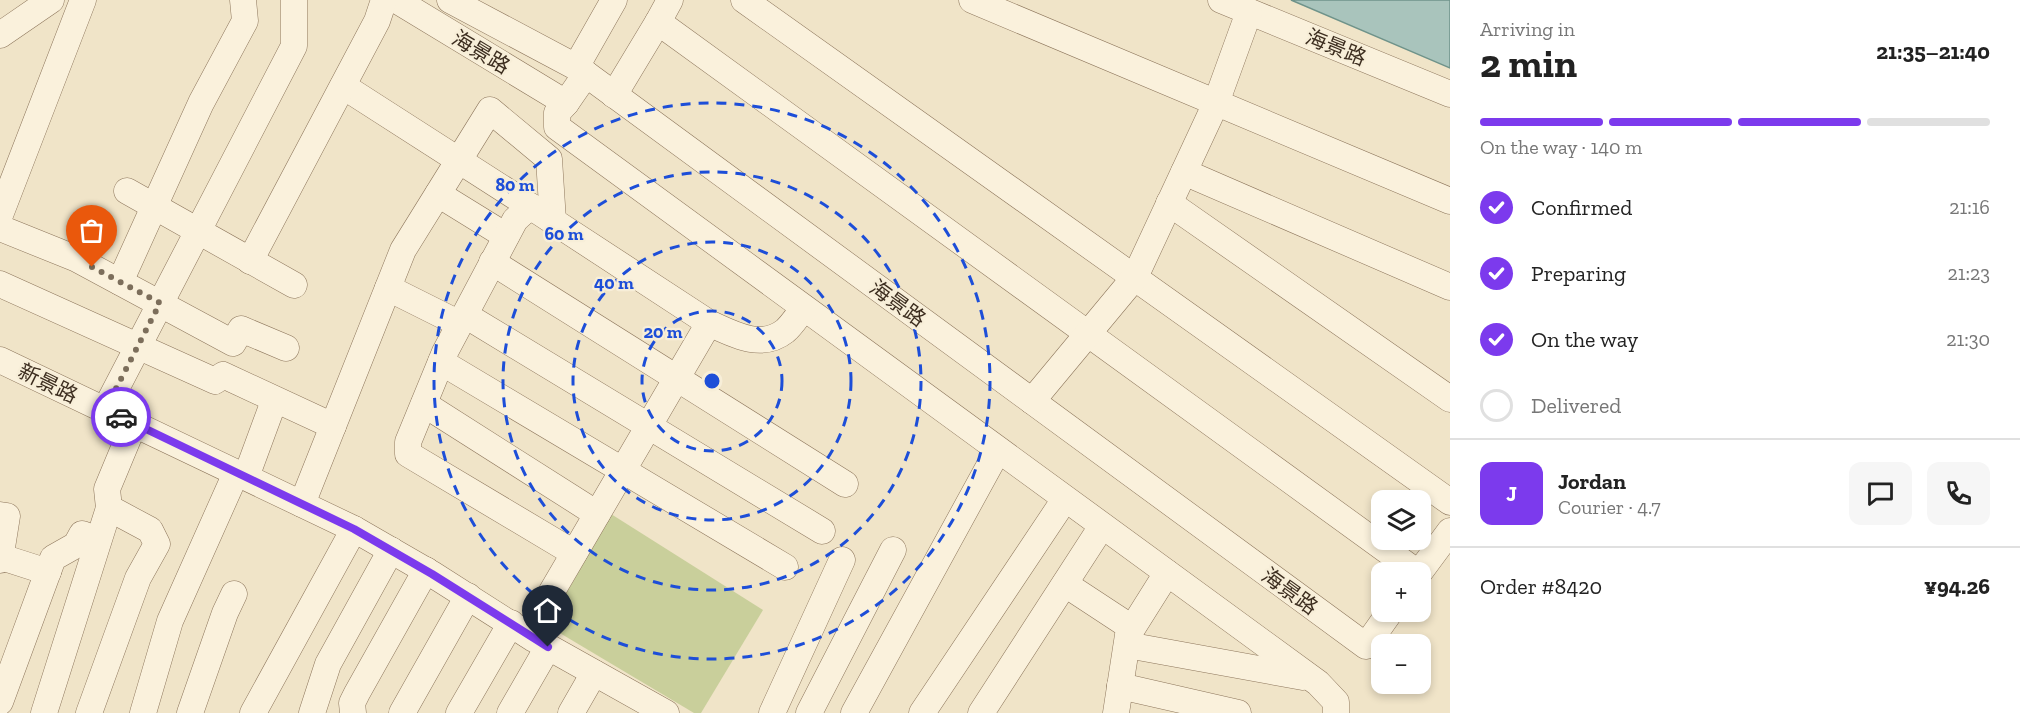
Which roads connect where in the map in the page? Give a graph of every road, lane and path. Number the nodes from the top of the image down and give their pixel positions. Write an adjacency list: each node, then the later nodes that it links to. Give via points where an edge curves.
1 (51, 0): 15 (street)
2 (83, 0): 30 (street)
3 (243, 0): 29 (street, via 245,21 201,103)
4 (294, 0): 33 (street, via 294,46)
5 (384, 0): 17 (street)
6 (396, 0): 20 (street, 海景路)
7 (450, 0): 16 (street, 海景路)
8 (670, 0): 14 (street)
9 (744, 0): 37 (street)
10 (972, 0): 21 (street)
11 (1221, 0): 13 (street, 海景路)
12 (612, 1): 16 (street)
13 (1249, 12): 18 (street, 海景路); 21 (street)
14 (658, 22): 19 (street); 47 (street)
15 (0, 35)
16 (581, 71): 19 (street, 海景路); 20 (street)
17 (343, 86): 22 (street); 35 (street)
18 (1450, 94)
19 (614, 95): 55 (street, 海景路)
20 (566, 103): 44 (street, via 557,113 557,128)
21 (1216, 103): 23 (street); 26 (street)
22 (459, 160): 25 (street); 28 (street); 31 (street, via 490,110 549,159)
23 (1184, 172): 27 (street); 41 (street)
24 (127, 191): 29 (street)
25 (438, 194): 34 (street); 42 (street, via 403,250)
26 (1450, 201)
27 (1169, 203): 37 (street); 53 (street)
28 (530, 206): 31 (street); 34 (street)
29 (155, 207): 33 (street); 38 (street)
30 (0, 215)
31 (553, 221): 46 (street)
32 (0, 228): 38 (street, via 77,259)
33 (197, 231): 35 (street); 43 (street)
34 (506, 236): 36 (street)
35 (250, 261): 40 (street)
36 (492, 262): 45 (street); 52 (street)
37 (1135, 277): 47 (street); 66 (street)
38 (120, 282): 43 (street)
39 (0, 284): 48 (street)
40 (294, 285)
41 (1450, 287)
42 (388, 288): 45 (street); 59 (street)
43 (160, 303): 48 (street); 49 (street, via 233,343 241,328)
44 (804, 308): 46 (street, via 785,331 763,341 736,336); 61 (street)
45 (462, 319): 51 (street); 60 (street)
46 (709, 323): 52 (street)
47 (1087, 333): 55 (street); 81 (street)
48 (137, 346): 54 (street, via 215,381 223,375); 57 (street)
49 (286, 348)
50 (0, 360): 57 (street, 新景路)
51 (441, 362): 56 (street); 62 (street)
52 (677, 378): 60 (street); 64 (street)
53 (1450, 399)
54 (274, 401): 59 (street); 63 (street)
55 (1032, 401): 90 (street, 海景路, via 1366,646)
56 (424, 404): 69 (street); 78 (street, via 408,442 408,454)
57 (105, 410): 58 (street, 新景路)
58 (134, 424): 63 (street, 新景路); 68 (street, via 107,489)
59 (333, 426): 67 (street)
60 (649, 426): 62 (street); 73 (street)
61 (998, 450): 65 (street); 112 (street)
62 (622, 471): 69 (street); 83 (street)
63 (241, 475): 67 (street, 新景路); 100 (street, via 170,621)
64 (845, 484)
65 (1065, 499): 71 (street); 113 (street)
66 (1450, 502)
67 (302, 504): 72 (street, 新景路)
68 (108, 508): 75 (street); 99 (street, via 150,530 157,544 138,578)
69 (597, 514): 78 (street)
70 (0, 515): 79 (street, via 7,516)
71 (1102, 526): 86 (street); 87 (street)
72 (354, 529): 76 (street, 新景路); 102 (street)
73 (822, 531)
74 (1450, 531): 82 (street)
75 (98, 540): 85 (street, via 82,534 76,545 53,558); 98 (street)
76 (392, 550): 84 (street, 新景路); 103 (street, via 328,664)
77 (893, 550): 111 (street)
78 (574, 554): 91 (street)
79 (1, 558): 85 (street)
80 (842, 560): 110 (street)
81 (1403, 562)
82 (1426, 562)
83 (785, 567)
84 (426, 570): 89 (street, 新景路); 104 (street, via 357,693)
85 (48, 572): 96 (street)
86 (1167, 573): 92 (street); 94 (street)
87 (1065, 584): 92 (street); 114 (street)
88 (234, 594): 101 (street)
89 (468, 596): 91 (street, 新景路); 105 (street)
90 (1383, 622)
91 (528, 635): 93 (street, 新景路); 106 (street); 107 (street)
92 (1130, 636): 94 (street); 95 (street)
93 (594, 673): 97 (street, 新景路); 108 (street)
94 (1311, 679): 117 (street, via 1336,702)
95 (1120, 686): 115 (street); 116 (street)
96 (0, 702)
97 (627, 704): 109 (street, 新景路)
98 (44, 713)
99 (89, 713)
100 (143, 713)
101 (190, 713)
102 (253, 713)
103 (312, 713)
104 (353, 713)
105 (402, 713)
106 (459, 713)
107 (510, 713)
108 (571, 713)
109 (666, 713)
110 (772, 713)
111 (809, 713)
112 (854, 713)
113 (922, 713)
114 (981, 713)
115 (1116, 713)
116 (1238, 713)
117 (1336, 713)

